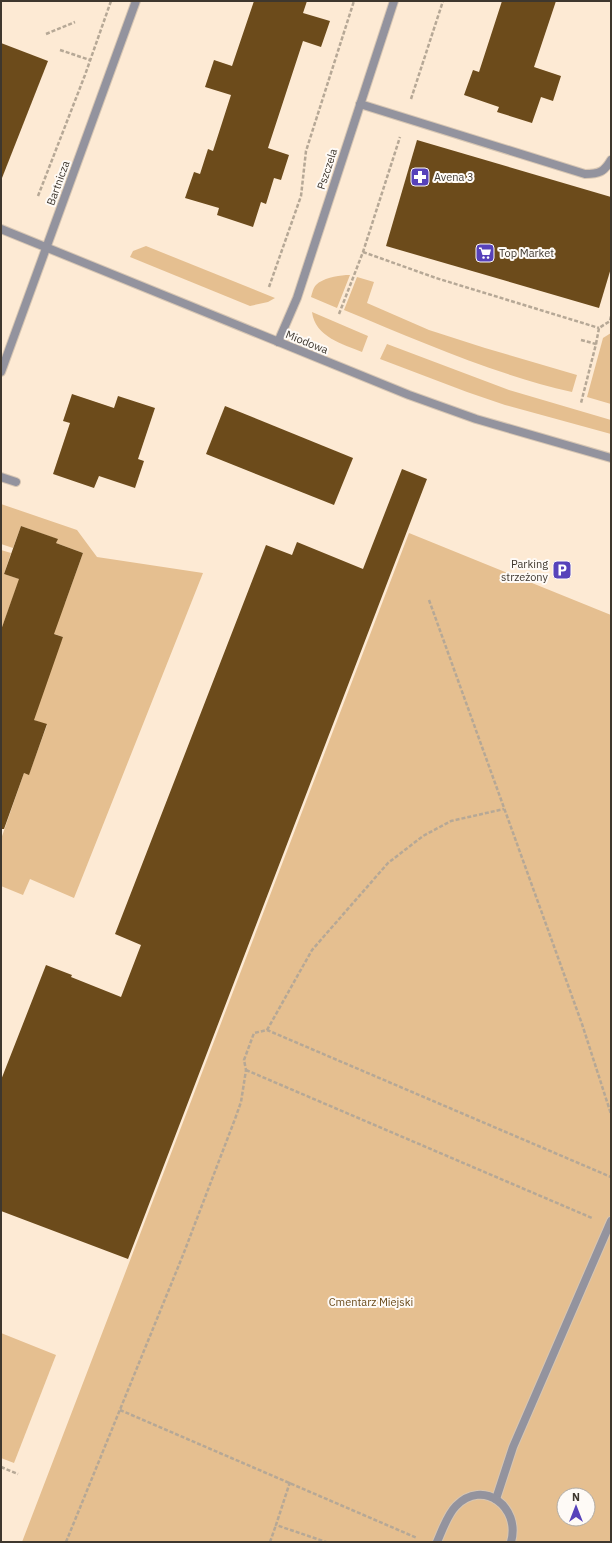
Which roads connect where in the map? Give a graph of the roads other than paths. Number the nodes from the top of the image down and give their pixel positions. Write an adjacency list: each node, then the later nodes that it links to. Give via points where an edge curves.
1 (136, 1): 6 (street, Bartnicza)
2 (394, 1): 3 (street, Pszczela)
3 (360, 104): 4 (street, via 585,174 601,172); 7 (street, Pszczela, via 297,298)
4 (611, 160)
5 (1, 229): 6 (street, Miodowa)
6 (46, 248): 7 (street, Miodowa); 8 (street, Bartnicza)
7 (278, 342): 9 (street, Miodowa, via 476,420)
8 (1, 372)
9 (611, 458)
10 (1, 477): 11 (street)
11 (16, 482)
12 (610, 1223): 13 (street, via 513,1447)
13 (496, 1499): 14 (street, via 486,1495 475,1496 456,1506); 15 (street, via 505,1506 514,1525)
14 (437, 1542)
15 (511, 1542)

